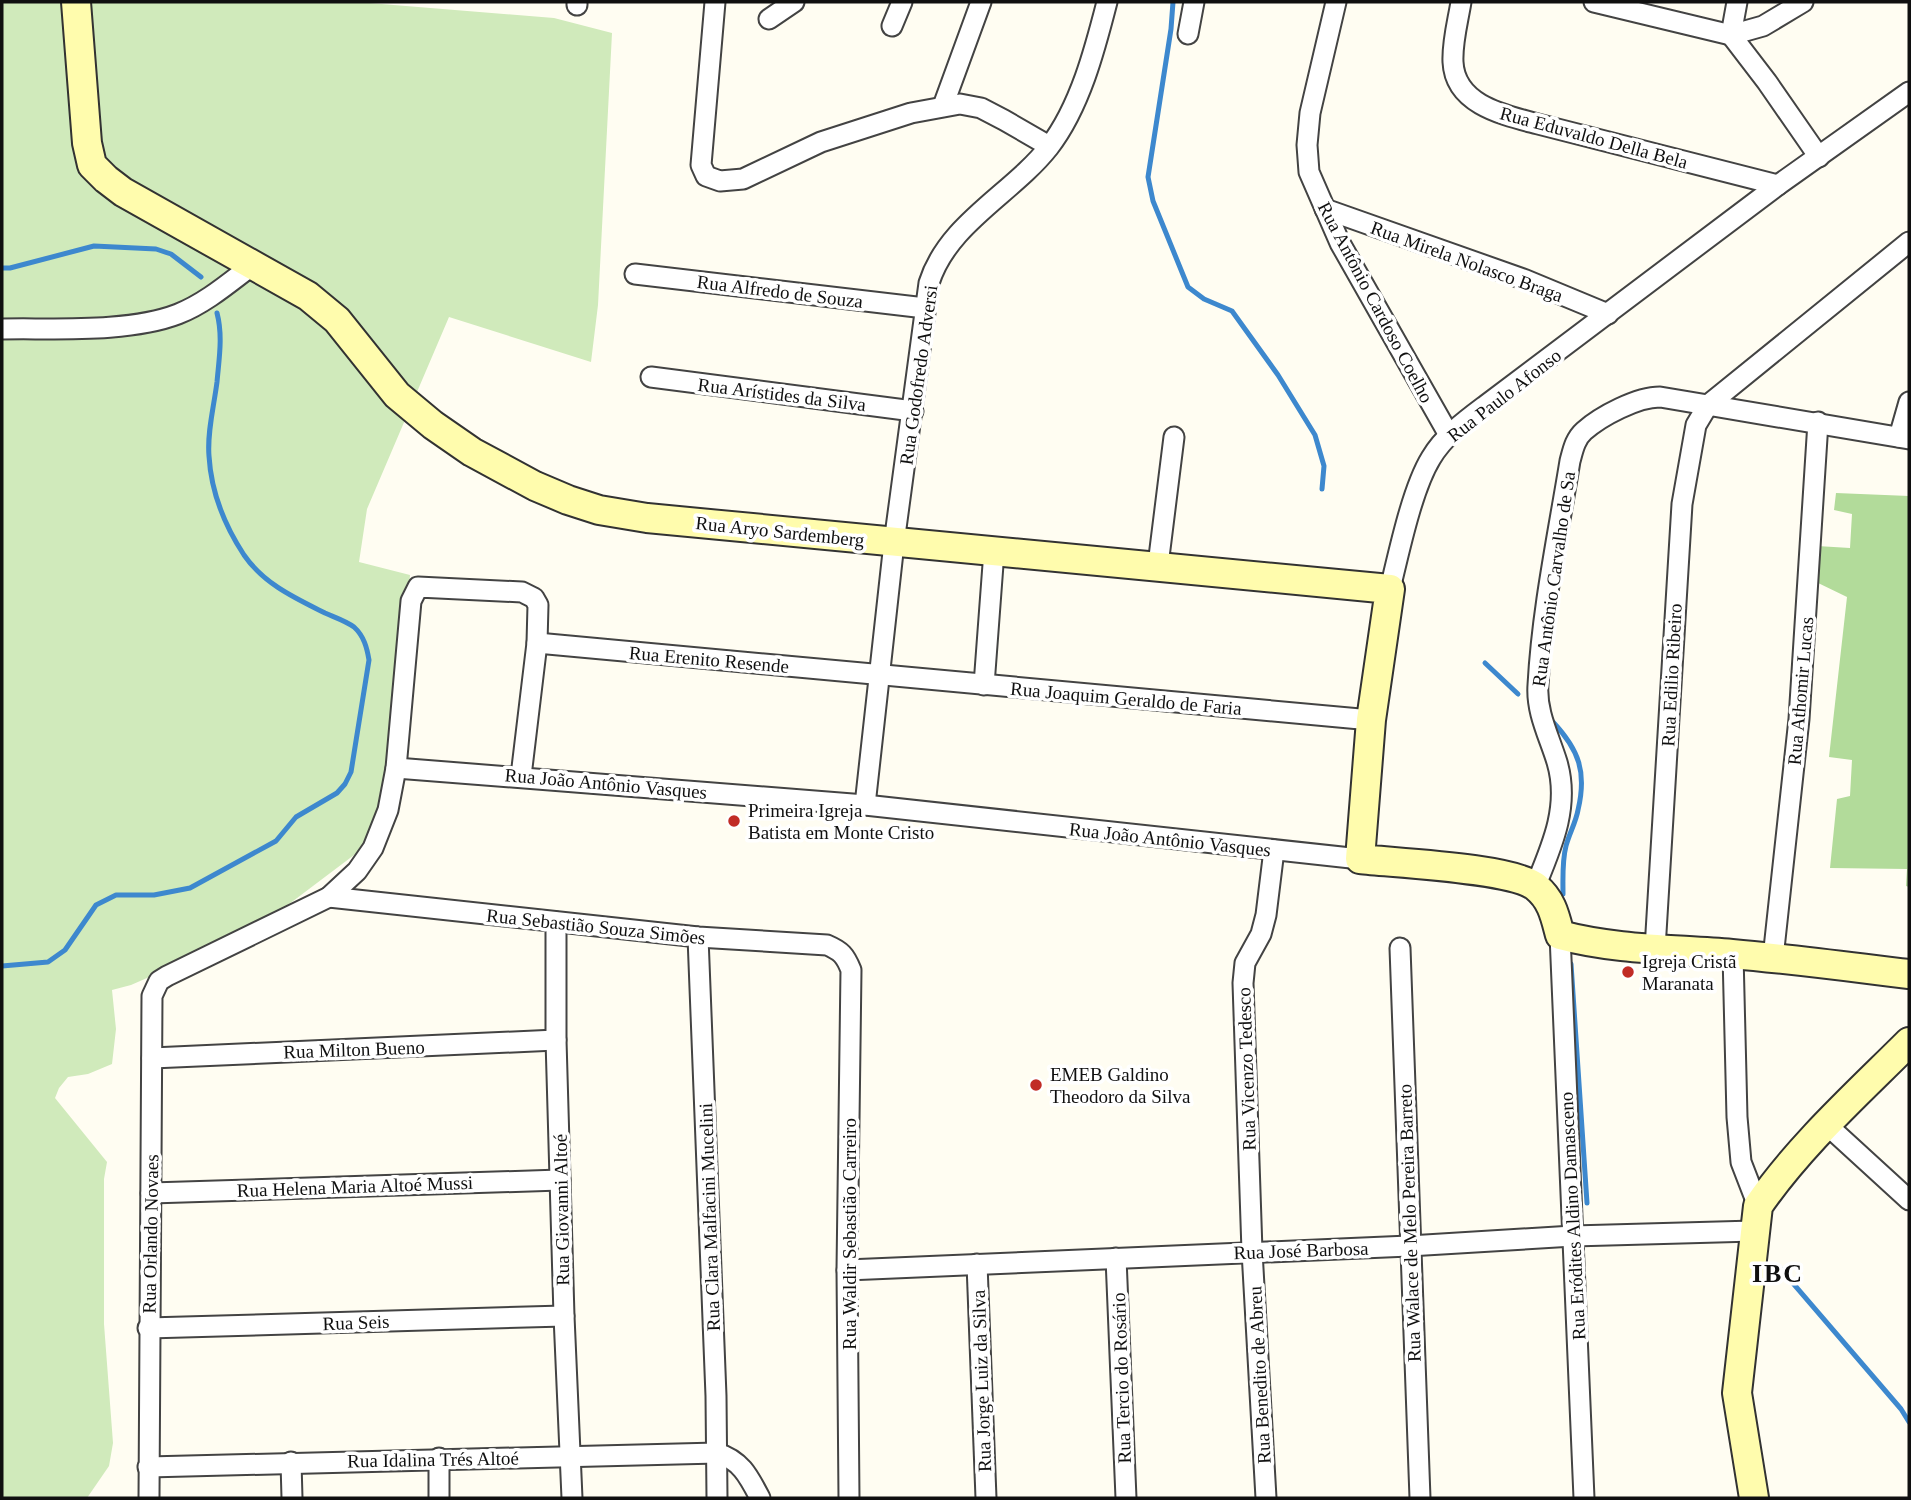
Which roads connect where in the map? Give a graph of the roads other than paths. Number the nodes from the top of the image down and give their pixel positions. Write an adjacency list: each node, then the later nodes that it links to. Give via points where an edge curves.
1 (76, 2): 24 (street, Rua Aryo Sardemberg, via 92,165 123,192)
2 (715, 2): 18 (street, via 701,164 706,176 720,181 743,179 821,142)
3 (794, 2): 13 (street)
4 (902, 2): 14 (street)
5 (981, 2): 18 (street)
6 (1107, 2): 19 (street, Rua Godofredo Adversi, via 1085,77)
7 (1194, 2): 15 (street)
8 (1336, 2): 22 (street, Rua Antônio Cardoso Coelho, via 1307,145 1309,172)
9 (1461, 2): 21 (street, Rua Eduvaldo Della Bela, via 1453,60 1456,80 1471,98 1500,114)
10 (1594, 2): 16 (street)
11 (1737, 2): 16 (street)
12 (1803, 2): 16 (street, via 1763,26)
13 (769, 19)
14 (892, 26)
15 (1188, 34)
16 (1731, 35): 20 (street)
17 (1909, 92): 20 (street, Rua Paulo Afonso)
18 (943, 106): 19 (street, via 981,108)
19 (1049, 146): 26 (street, Rua Godofredo Adversi, via 950,241 935,264)
20 (1819, 156): 21 (street, Rua Paulo Afonso)
21 (1778, 186): 27 (street, Rua Paulo Afonso)
22 (1325, 209): 27 (street, Rua Mirela Nolasco Braga); 34 (street, Rua Antônio Cardoso Coelho)
23 (1909, 242): 31 (street)
24 (254, 264): 28 (street, via 177,315 123,326); 37 (street, Rua Aryo Sardemberg, via 308,296 337,320 397,395 433,425 472,452 546,491 598,510)
25 (635, 274): 26 (street, Rua Alfredo de Souza)
26 (925, 308): 32 (street, Rua Godofredo Adversi)
27 (1608, 314): 34 (street, Rua Paulo Afonso)
28 (2, 329)
29 (652, 377): 32 (street, Rua Arístides da Silva)
30 (1909, 402): 36 (street)
31 (1708, 405): 33 (street, Rua Antônio Carvalho de Sa); 50 (street, Rua Antônio Carvalho de Sa, via 1649,397 1616,411 1584,431 1575,443 1537,702 1558,765 1560,818); 56 (street, Rua Edilio Ribeiro, via 1696,425 1682,504)
32 (913, 411): 37 (street, Rua Godofredo Adversi)
33 (1818, 422): 36 (street, Rua Antônio Carvalho de Sa); 58 (street, Rua Athomir Lucas, via 1799,719)
34 (1449, 435): 40 (street, Rua Paulo Afonso, via 1421,479)
35 (1174, 437): 39 (street)
36 (1904, 438)
37 (894, 543): 38 (street, Rua Aryo Sardemberg); 42 (street, Rua Godofredo Adversi)
38 (994, 551): 39 (street, Rua Aryo Sardemberg); 43 (street)
39 (1158, 565): 40 (street, Rua Aryo Sardemberg)
40 (1390, 589): 44 (street, Rua Paulo Afonso)
41 (537, 643): 42 (street, Rua Erenito Resende); 45 (street, via 538,605 522,592 418,587 411,601); 46 (street)
42 (881, 675): 43 (street, Rua Joaquim Geraldo de Faria); 47 (street, Rua Godofredo Adversi)
43 (984, 685): 44 (street, Rua Joaquim Geraldo de Faria)
44 (1371, 720): 49 (street, Rua Paulo Afonso)
45 (396, 768): 46 (street, Rua João Antônio Vasques); 51 (street, via 388,810 373,848)
46 (521, 776): 47 (street, Rua João Antônio Vasques)
47 (865, 805): 48 (street, Rua João Antônio Vasques)
48 (1274, 850): 49 (street, Rua João Antônio Vasques); 71 (street, Rua Vicenzo Tedesco, via 1266,915 1245,963 1243,984)
49 (1360, 859): 50 (street, Rua João Antônio Vasques, via 1504,875)
50 (1535, 887): 53 (street, via 1553,906)
51 (329, 897): 52 (street, Rua Sebastião Souza Simões); 63 (street, Rua Orlando Novaes, via 159,981 152,996)
52 (556, 922): 54 (street, Rua Sebastião Souza Simões); 61 (street, Rua Giovanni Altoé)
53 (1560, 934): 56 (street); 69 (street, Rua Eródites Aldino Damasceno)
54 (698, 937): 59 (street, Rua Sebastião Souza Simões, via 827,945 841,950); 77 (street, Rua Clara Malfacini Mucelini)
55 (1400, 948): 70 (street, Rua Walace de Melo Pereira Barreto)
56 (1655, 949): 57 (street)
57 (1733, 954): 58 (street); 68 (street, via 1737,1117 1741,1161)
58 (1773, 958): 60 (street)
59 (851, 970): 74 (street, Rua Waldir Sebastião Carreiro)
60 (1909, 974)
61 (556, 1040): 63 (street, Rua Milton Bueno); 65 (street, Rua Giovanni Altoé)
62 (1909, 1041): 64 (street)
63 (152, 1058): 66 (street, Rua Orlando Novaes)
64 (1827, 1125): 67 (street); 68 (street, via 1775,1181)
65 (560, 1180): 66 (street, Rua Helena Maria Altoé Mussi); 75 (street, Rua Giovanni Altoé)
66 (151, 1193): 76 (street, Rua Orlando Novaes)
67 (1909, 1200)
68 (1756, 1219): 69 (street, Rua José Barbosa); 94 (street, via 1737,1393)
69 (1573, 1236): 70 (street, Rua José Barbosa); 93 (street, Rua Eródites Aldino Damasceno)
70 (1409, 1245): 71 (street, Rua José Barbosa); 92 (street, Rua Walace de Melo Pereira Barreto)
71 (1252, 1251): 72 (street, Rua José Barbosa); 91 (street, Rua Benedito de Abreu)
72 (1116, 1258): 73 (street, Rua José Barbosa); 90 (street, Rua Tercio do Rosário)
73 (977, 1264): 74 (street, Rua José Barbosa); 89 (street, Rua Jorge Luiz da Silva)
74 (847, 1270): 88 (street, Rua Waldir Sebastião Carreiro)
75 (564, 1316): 76 (street, Rua Seis); 78 (street, Rua Giovanni Altoé)
76 (148, 1328): 81 (street, Rua Orlando Novaes)
77 (717, 1453): 78 (street, Rua Idalina Trés Altoé); 86 (street, Rua Clara Malfacini Mucelini); 87 (street, via 732,1457 742,1467)
78 (572, 1456): 79 (street, Rua Idalina Trés Altoé); 85 (street, Rua Giovanni Altoé)
79 (439, 1458): 80 (street, Rua Idalina Trés Altoé); 84 (street)
80 (291, 1462): 81 (street, Rua Idalina Trés Altoé); 83 (street)
81 (148, 1467): 82 (street, Rua Orlando Novaes)
82 (149, 1498)
83 (292, 1498)
84 (439, 1498)
85 (572, 1498)
86 (717, 1498)
87 (761, 1498)
88 (849, 1498)
89 (986, 1498)
90 (1126, 1498)
91 (1266, 1498)
92 (1420, 1498)
93 (1584, 1498)
94 (1754, 1498)

